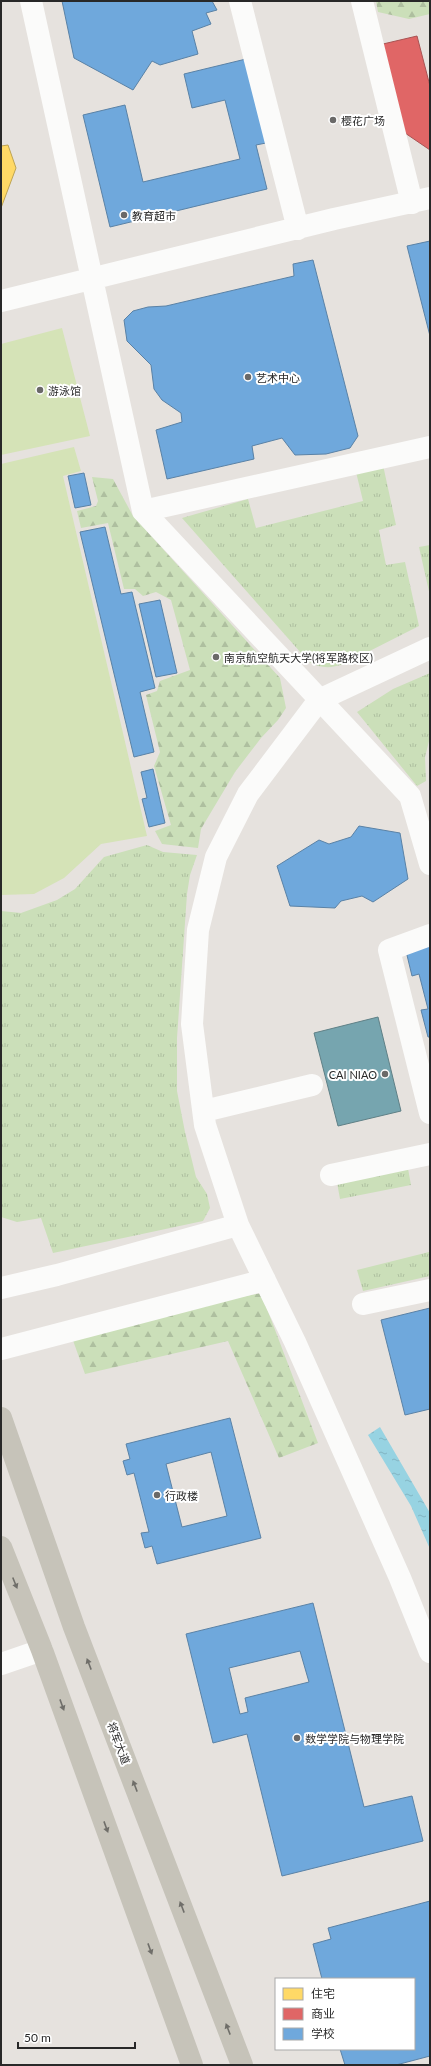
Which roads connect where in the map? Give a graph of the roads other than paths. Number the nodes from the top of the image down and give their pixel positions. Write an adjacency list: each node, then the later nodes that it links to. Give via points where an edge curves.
1 (31, 1): 6 (street)
2 (240, 1): 5 (street)
3 (362, 1): 4 (street)
4 (421, 200): 5 (street)
5 (298, 229): 6 (street)
6 (91, 280): 7 (street); 9 (street)
7 (1, 301)
8 (430, 448): 9 (street)
9 (143, 511): 11 (street)
10 (430, 648): 11 (street)
11 (319, 700): 12 (street, via 410,796); 16 (street, via 248,794 216,857 198,930 192,1024)
12 (430, 864)
13 (430, 934): 14 (street, via 389,950)
14 (425, 1070): 17 (street)
15 (312, 1085): 16 (street)
16 (204, 1111): 20 (street, via 205,1125)
17 (430, 1113)
18 (430, 1154): 19 (street)
19 (331, 1175)
20 (238, 1225): 21 (street); 22 (street)
21 (266, 1280): 25 (street); 29 (street, via 400,1578)
22 (1, 1288)
23 (430, 1290): 24 (street)
24 (363, 1304)
25 (1, 1349)
26 (1, 1418): 32 (main road, 将军大道, one-way to 26, via 74,1628)
27 (1, 1547): 28 (main road, one-way to 28)
28 (42, 1650): 30 (street); 31 (main road, one-way to 31)
29 (430, 1652)
30 (1, 1664)
31 (192, 2065)
32 (242, 2065)

